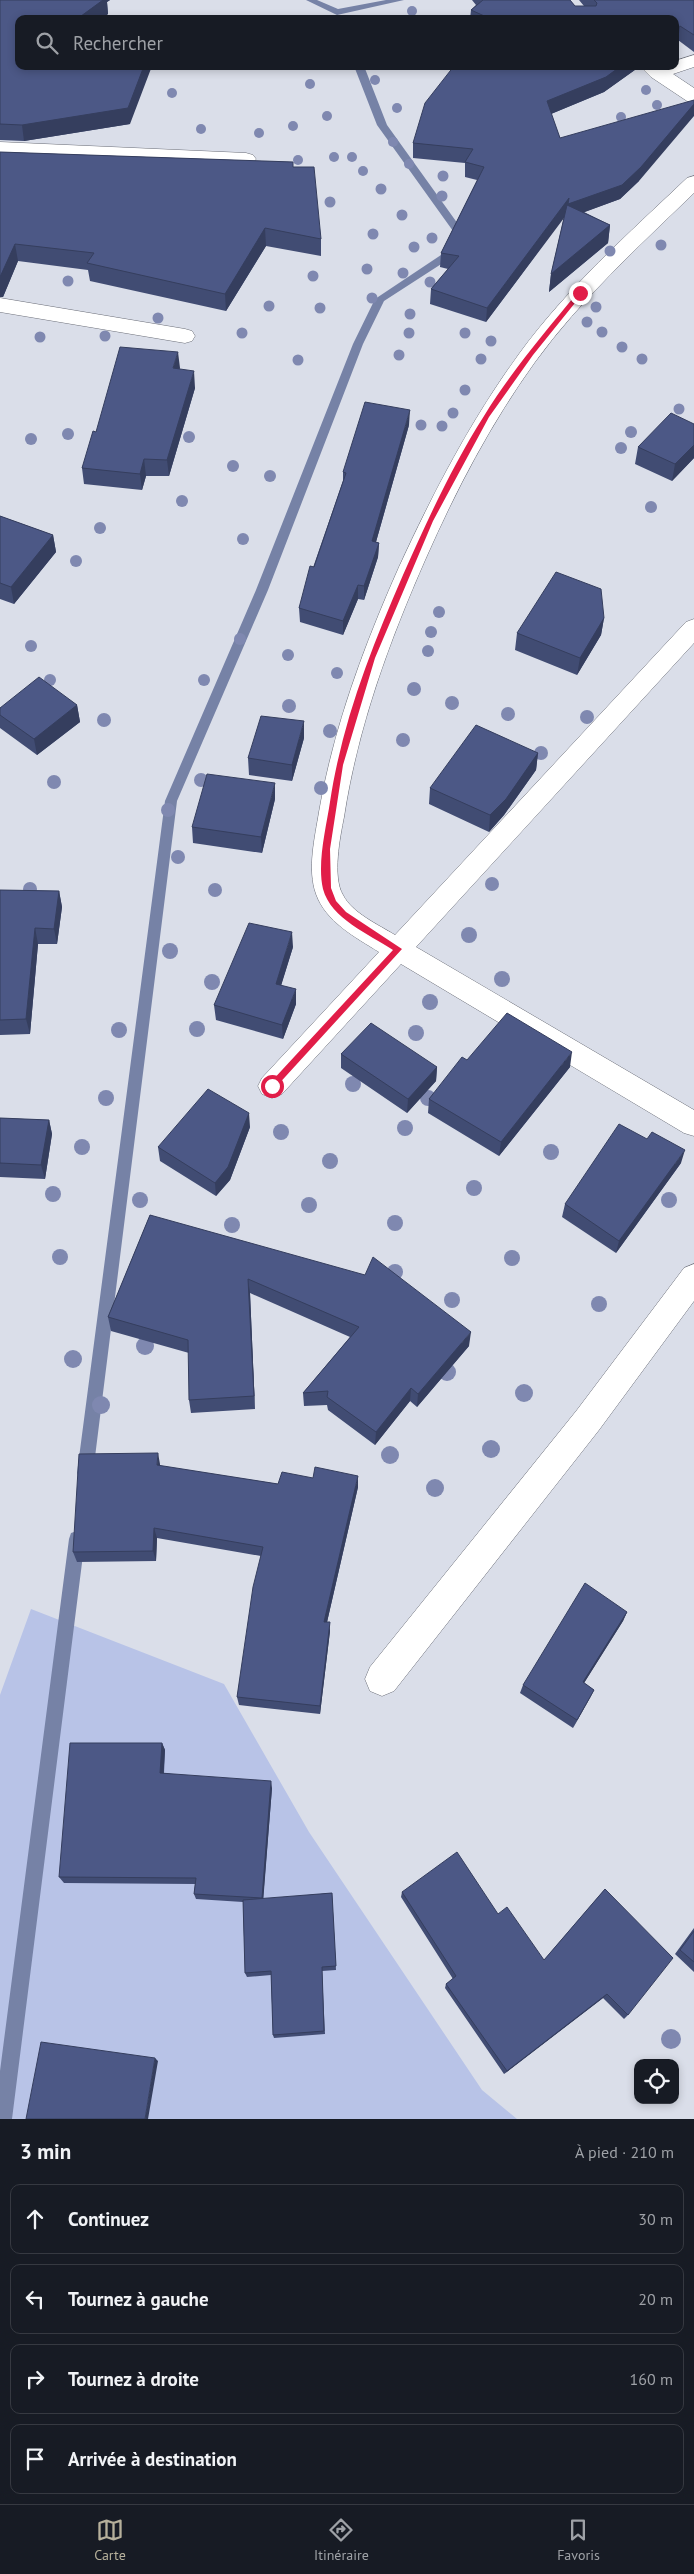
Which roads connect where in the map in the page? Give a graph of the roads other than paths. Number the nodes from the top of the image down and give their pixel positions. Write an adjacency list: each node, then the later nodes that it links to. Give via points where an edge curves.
1 (694, 61): 2 (street)
2 (679, 64)
3 (653, 70): 4 (street)
4 (694, 96)
5 (0, 148): 6 (street)
6 (246, 159)
7 (694, 182): 11 (street, via 580,293 486,417 430,521 371,658 339,765 326,849 327,888 333,903 344,914)
8 (0, 305): 9 (street)
9 (185, 336)
10 (694, 628): 11 (street)
11 (398, 949): 12 (street); 13 (street)
12 (272, 1086)
13 (694, 1124)
14 (694, 1277): 15 (street, via 588,1420)
15 (382, 1679)

